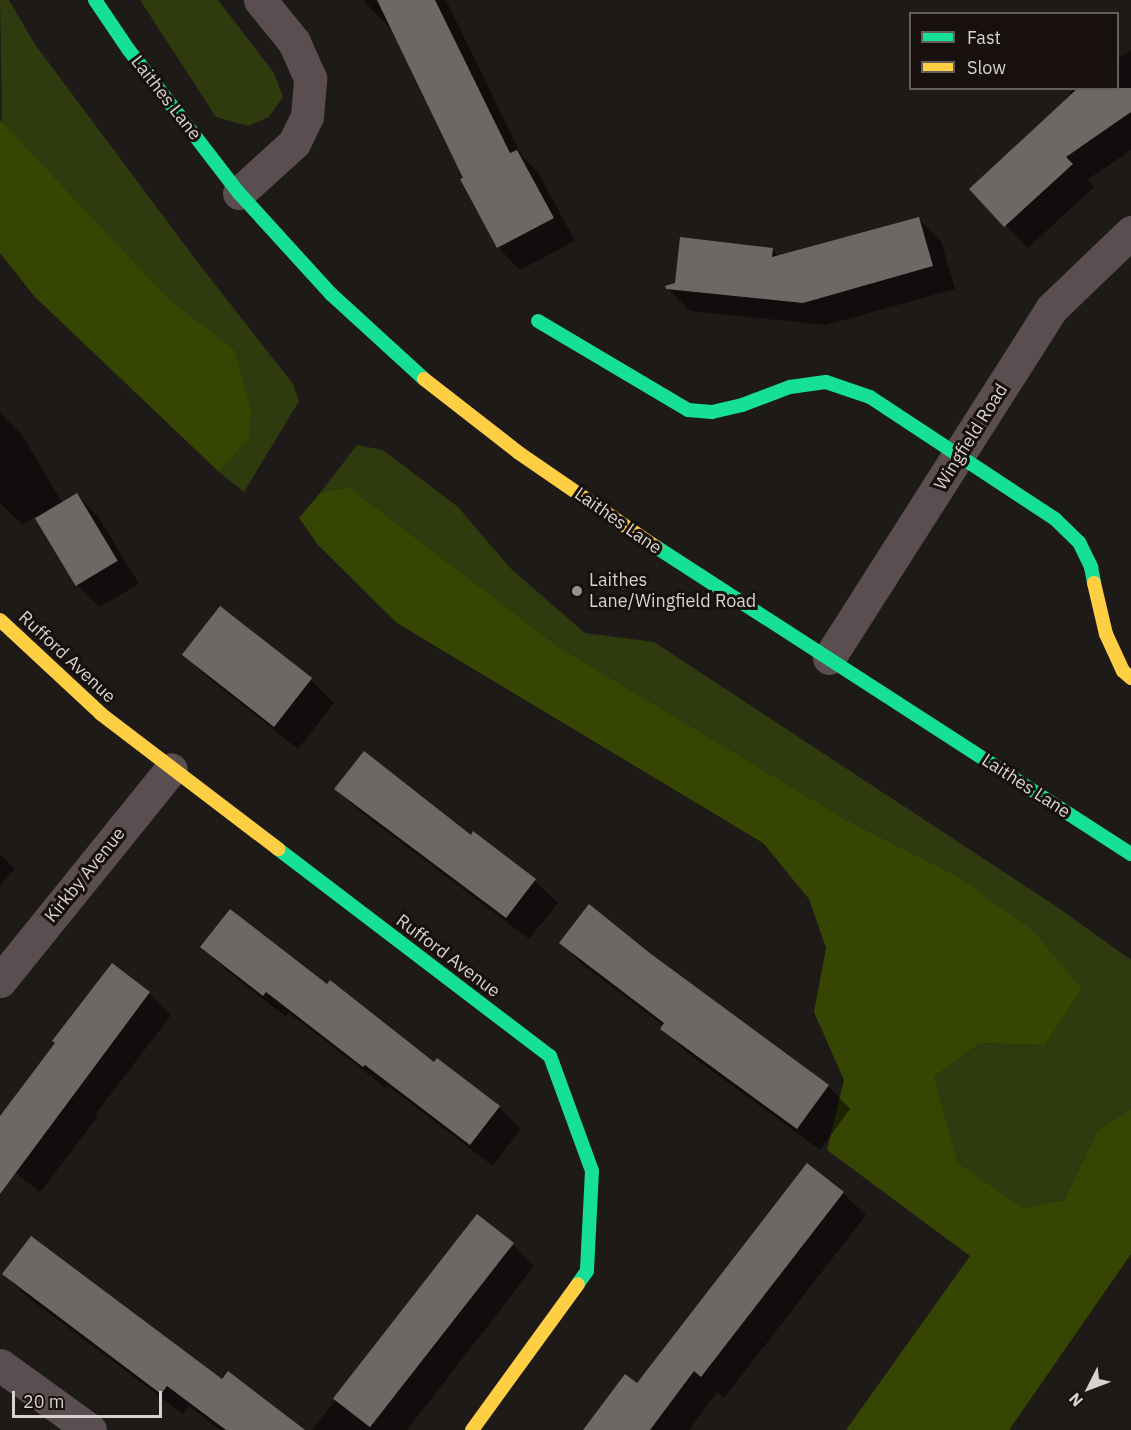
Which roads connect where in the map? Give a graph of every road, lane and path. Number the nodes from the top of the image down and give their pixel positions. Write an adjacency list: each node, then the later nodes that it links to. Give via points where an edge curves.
1 (95, 0): 3 (street, Laithes Lane)
2 (260, 0): 3 (street, via 294,42 310,78 307,116 294,143)
3 (239, 194): 8 (street, Laithes Lane, via 331,294 439,393 655,547)
4 (1131, 232): 6 (street, Wingfield Road, via 1051,309)
5 (538, 321): 6 (street, via 688,410 712,412 790,387 826,382 870,397)
6 (960, 456): 8 (street, Wingfield Road); 9 (street, via 1055,519 1079,542 1091,567 1106,634 1123,671)
7 (0, 620): 10 (street, Rufford Avenue, via 101,714)
8 (829, 658): 11 (street, Laithes Lane)
9 (1131, 678)
10 (171, 769): 12 (street, Kirkby Avenue); 15 (street, Rufford Avenue, via 550,1056 592,1171 587,1271)
11 (1131, 854)
12 (0, 981)
13 (0, 1365): 14 (street)
14 (90, 1430)
15 (472, 1430)

